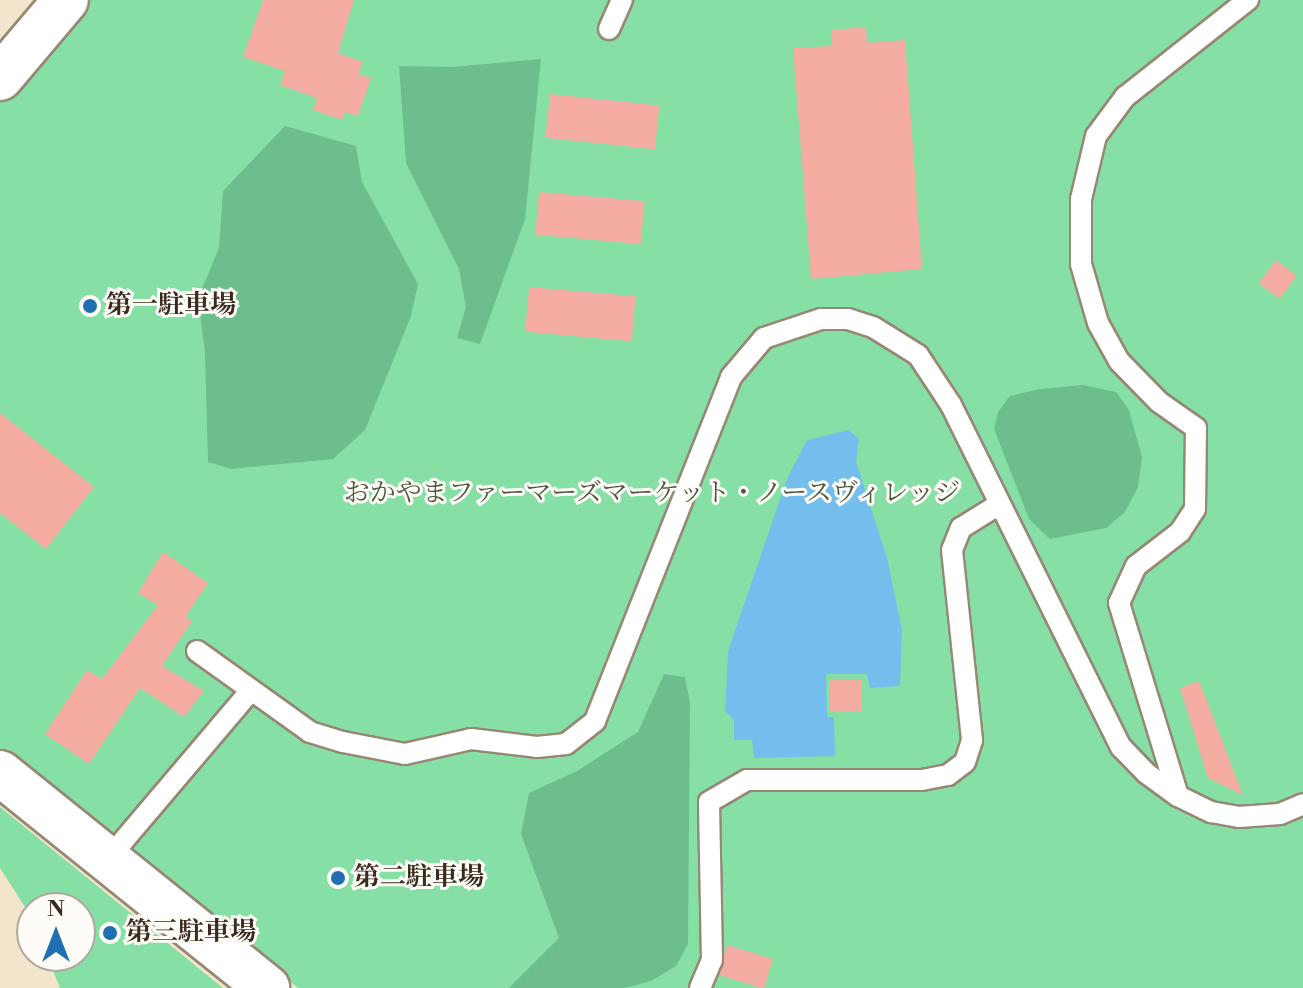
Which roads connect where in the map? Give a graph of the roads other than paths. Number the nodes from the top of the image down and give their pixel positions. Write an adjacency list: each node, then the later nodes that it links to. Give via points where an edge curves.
1 (66, 0): 5 (street)
2 (622, 0): 4 (lane)
3 (1248, 0): 10 (lane, via 1125,97 1096,136 1081,199 1081,264 1098,323 1119,361 1159,402 1196,428 1195,509 1180,532 1136,566 1119,603)
4 (609, 29)
5 (0, 78)
6 (998, 505): 8 (lane, via 951,405 918,355 873,327 848,319 821,319 764,338 731,377 595,721 566,744 537,747 471,739 405,754 310,732); 10 (lane, via 1121,747); 14 (lane, via 961,528 952,550 972,740 965,762 948,775 922,780 747,780 709,802 712,960)
7 (197, 651): 8 (lane)
8 (251, 690): 12 (lane)
9 (0, 773): 12 (street)
10 (1178, 796): 11 (lane, via 1211,812 1239,817 1280,814)
11 (1303, 804)
12 (107, 860): 13 (street)
13 (267, 988)
14 (700, 988)

